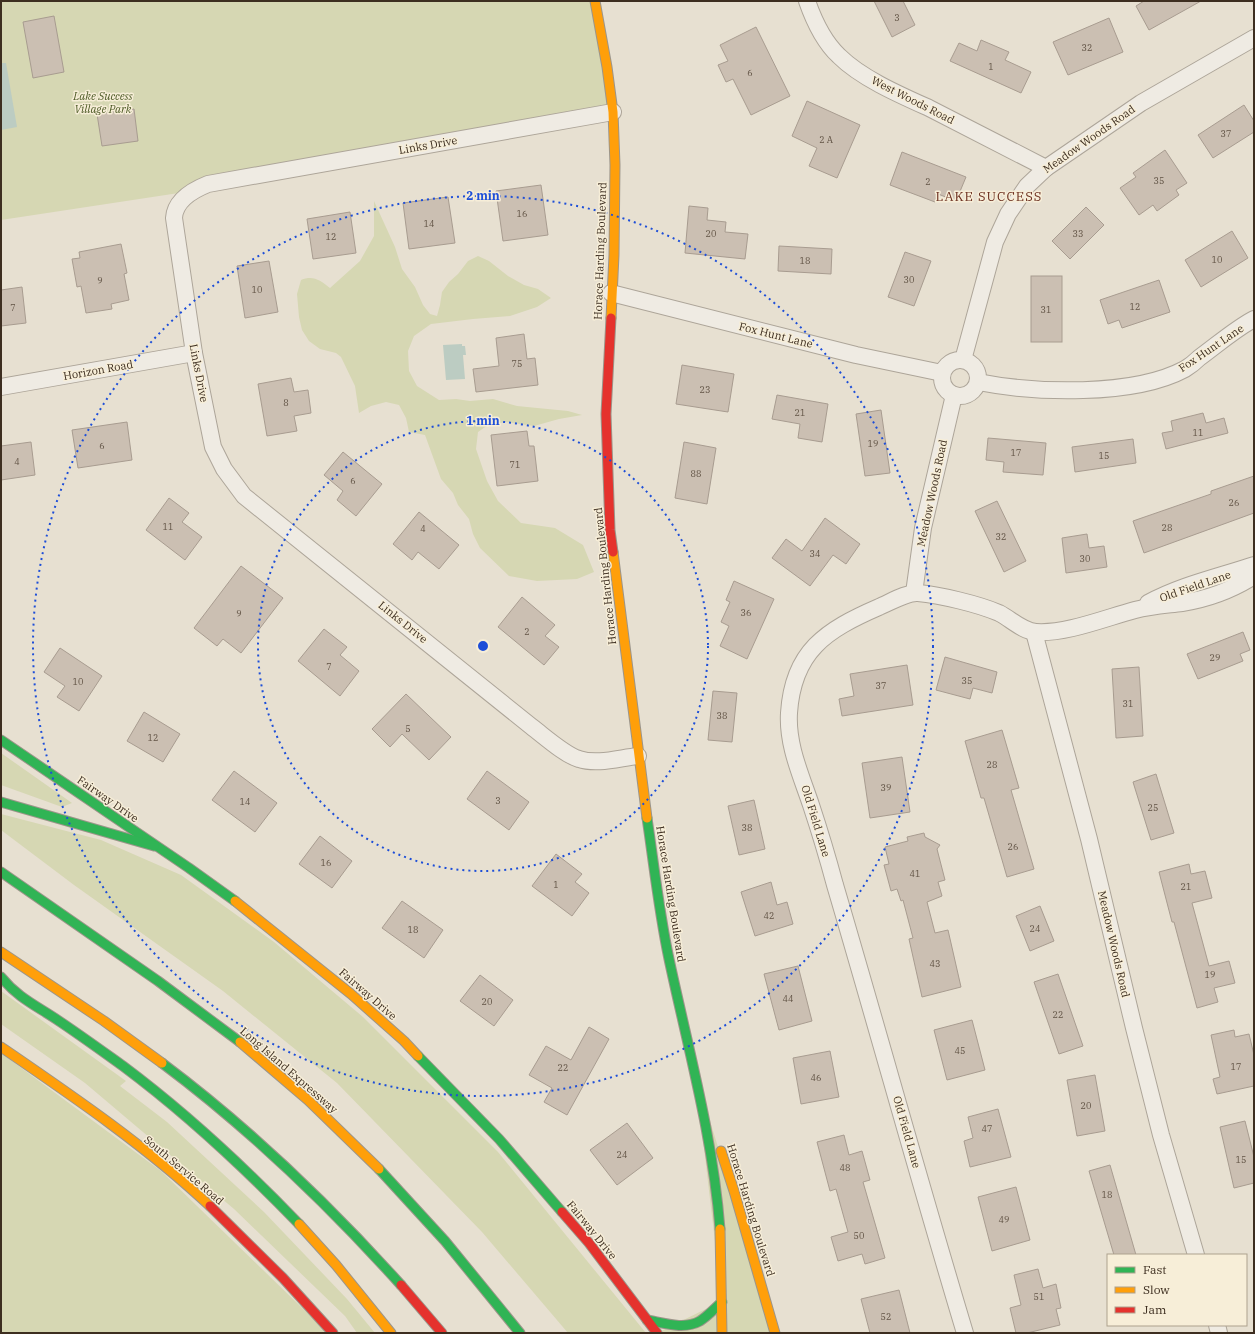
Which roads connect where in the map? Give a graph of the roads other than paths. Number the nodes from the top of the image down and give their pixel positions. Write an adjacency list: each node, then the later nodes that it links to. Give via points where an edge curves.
1 (595, 1): 4 (main road, Horace Harding Boulevard)
2 (808, 1): 5 (street, West Woods Road, via 811,12 829,44 850,66)
3 (1254, 38): 5 (street, Meadow Woods Road, via 1141,103)
4 (613, 112): 6 (main road, Horace Harding Boulevard, via 615,165); 8 (street, Links Drive, via 212,183 198,188 180,202 174,218)
5 (1046, 168): 9 (street, Meadow Woods Road, via 1027,186 1008,214 995,242)
6 (611, 293): 10 (street, Fox Hunt Lane, via 856,355); 20 (main road, Horace Harding Boulevard, via 606,414 610,530)
7 (1254, 319): 11 (street, Fox Hunt Lane, via 1185,369 1157,380 1113,388 1071,390 1001,386)
8 (194, 353): 12 (street, Horizon Road); 20 (street, Links Drive, via 213,447 224,469 244,496 570,756 594,761)
9 (963, 360): 10 (street, via 952,361); 11 (street, via 973,365)
10 (942, 373): 13 (street, via 943,384 949,393)
11 (978, 382): 13 (street, via 966,395)
12 (1, 386)
13 (954, 395): 16 (street, Meadow Woods Road, via 923,528)
14 (1254, 565): 17 (street, Old Field Lane, via 1172,592)
15 (1254, 576): 17 (street, Old Field Lane, via 1219,594 1202,599)
16 (914, 593): 18 (street, via 951,599 992,610); 38 (street, Old Field Lane, via 850,621 828,634 811,649 794,680 788,726 792,748 830,865)
17 (1138, 609): 18 (street, Old Field Lane, via 1074,627)
18 (1034, 632): 28 (street, Meadow Woods Road, via 1089,838 1161,1135)
19 (1, 740): 22 (main road, Fairway Drive)
20 (638, 756): 27 (main road, Horace Harding Boulevard, via 661,916)
21 (1, 802): 22 (main road)
22 (154, 846): 30 (main road, Fairway Drive, via 201,877 299,951 404,1041 530,1173)
23 (1, 872): 34 (main road, Long Island Expressway, via 200,1011 307,1099 405,1195 451,1247)
24 (1, 952): 33 (main road, via 165,1065 273,1154 372,1253)
25 (1, 977): 32 (main road, via 14,991 101,1050 212,1138 305,1231 361,1294)
26 (1, 1047): 31 (main road, South Service Road, via 61,1087 167,1170 269,1263)
27 (695, 1072): 29 (main road, Horace Harding Boulevard, via 717,1193); 37 (main road, Horace Harding Boulevard, via 734,1191)
28 (1196, 1254)
29 (722, 1302): 30 (main road, via 694,1323 678,1325); 36 (main road, Horace Harding Boulevard)
30 (647, 1320): 35 (main road, Fairway Drive)
31 (333, 1333)
32 (391, 1333)
33 (442, 1333)
34 (520, 1333)
35 (657, 1333)
36 (722, 1333)
37 (775, 1333)
38 (965, 1333)

